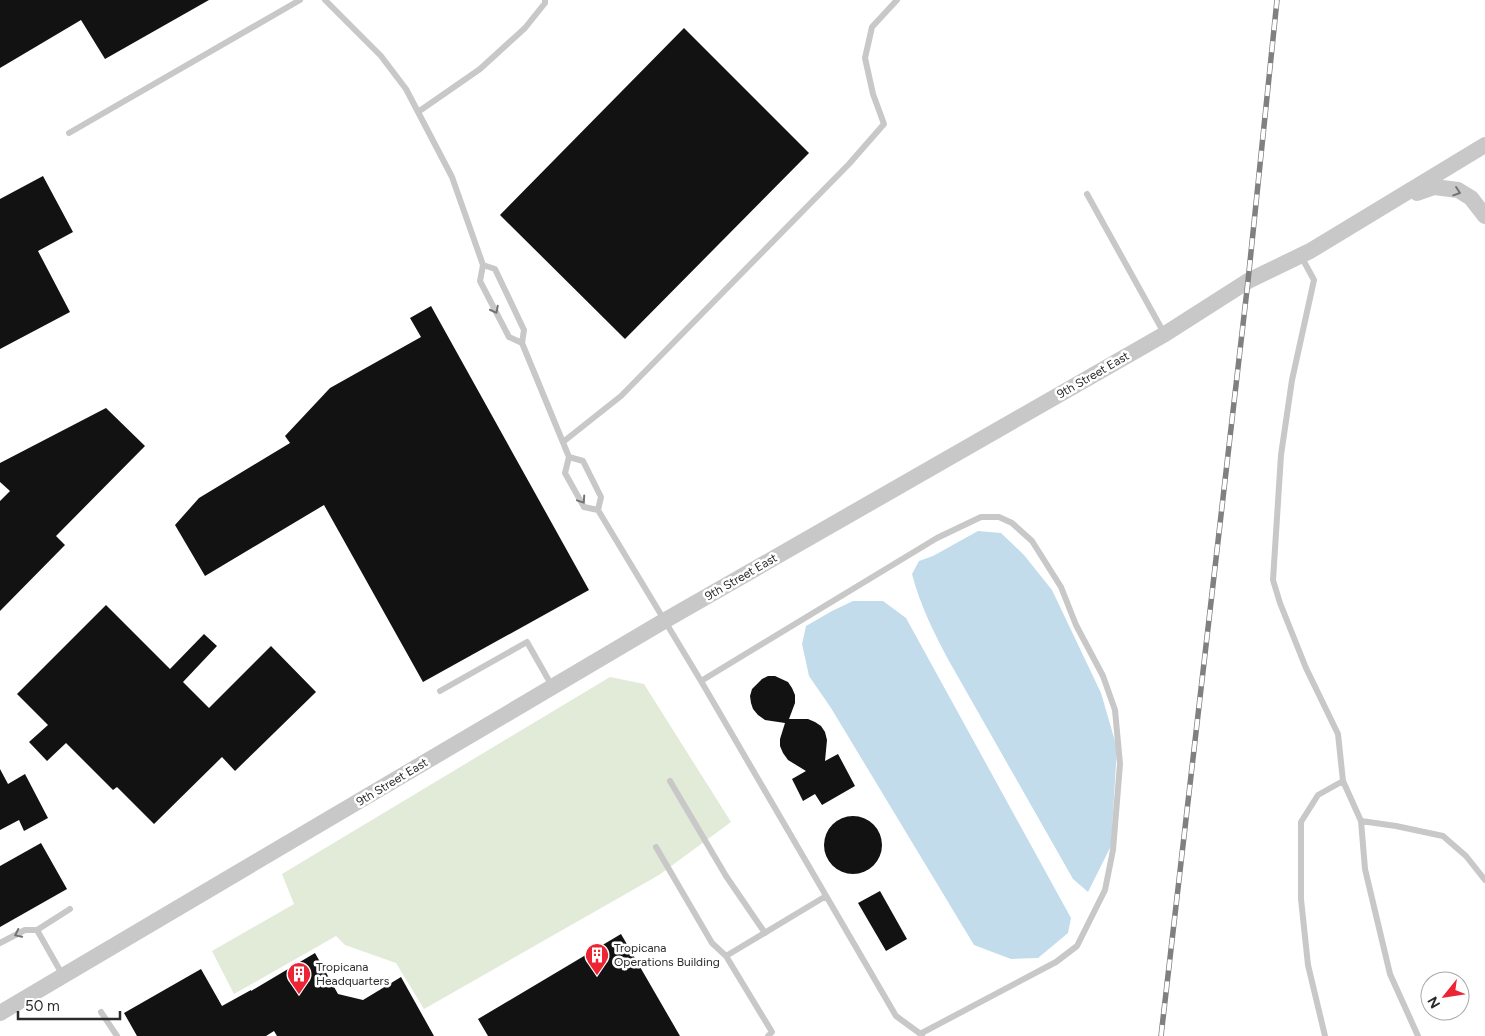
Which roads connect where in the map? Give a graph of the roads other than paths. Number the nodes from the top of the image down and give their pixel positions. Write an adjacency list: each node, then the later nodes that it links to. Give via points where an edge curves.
1 (300, 0): 6 (lane)
2 (325, 0): 5 (lane, via 381,56 406,89)
3 (545, 0): 5 (lane, via 525,28 480,69)
4 (898, 0): 15 (lane, via 872,27 865,58 884,124 849,164 621,396)
5 (418, 112): 12 (lane, via 452,177)
6 (68, 133)
7 (1485, 145): 9 (street, 9th Street East)
8 (1087, 194): 13 (lane)
9 (1394, 200): 10 (street, one-way to 10, via 1434,187 1458,190 1471,198); 11 (street, 9th Street East)
10 (1485, 216)
11 (1301, 256): 13 (street, 9th Street East, via 1248,281); 23 (lane, via 1314,280 1292,380 1281,455 1272,580 1306,668 1338,734)
12 (483, 265): 14 (lane, via 495,269 524,330); 14 (lane, one-way to 14, via 480,281 509,337)
13 (1165, 334): 18 (street, 9th Street East)
14 (522, 343): 15 (lane)
15 (563, 442): 16 (lane)
16 (569, 457): 17 (lane, via 583,461 602,497); 17 (lane, one-way to 17, via 566,473 584,507)
17 (598, 510): 18 (lane)
18 (664, 621): 19 (lane); 20 (street, 9th Street East)
19 (701, 681): 27 (lane); 36 (lane, via 937,538 981,518 999,517 1012,522 1032,541 1060,587 1103,676 1115,710 1120,764 1113,850 1105,890 1077,946 1056,962)
20 (552, 687): 21 (lane, via 527,642); 33 (street, 9th Street East)
21 (440, 691)
22 (670, 781): 30 (lane, via 726,876)
23 (1344, 781): 24 (lane); 39 (lane, via 1318,795 1301,822 1301,899 1308,965)
24 (1361, 821): 26 (lane, via 1443,836 1466,856); 40 (lane, via 1365,869 1390,974)
25 (656, 847): 32 (lane, via 712,943)
26 (1485, 880)
27 (826, 896): 30 (lane); 36 (lane, via 896,1016)
28 (70, 909): 29 (lane)
29 (37, 930): 31 (lane, one-way to 31, via 25,930); 33 (lane)
30 (765, 933): 32 (lane)
31 (0, 943)
32 (726, 956): 38 (lane, via 772,1032)
33 (63, 976): 35 (street, 9th Street East)
34 (101, 1012): 37 (lane)
35 (0, 1013)
36 (921, 1035)
37 (117, 1036)
38 (768, 1036)
39 (1325, 1036)
40 (1418, 1036)

